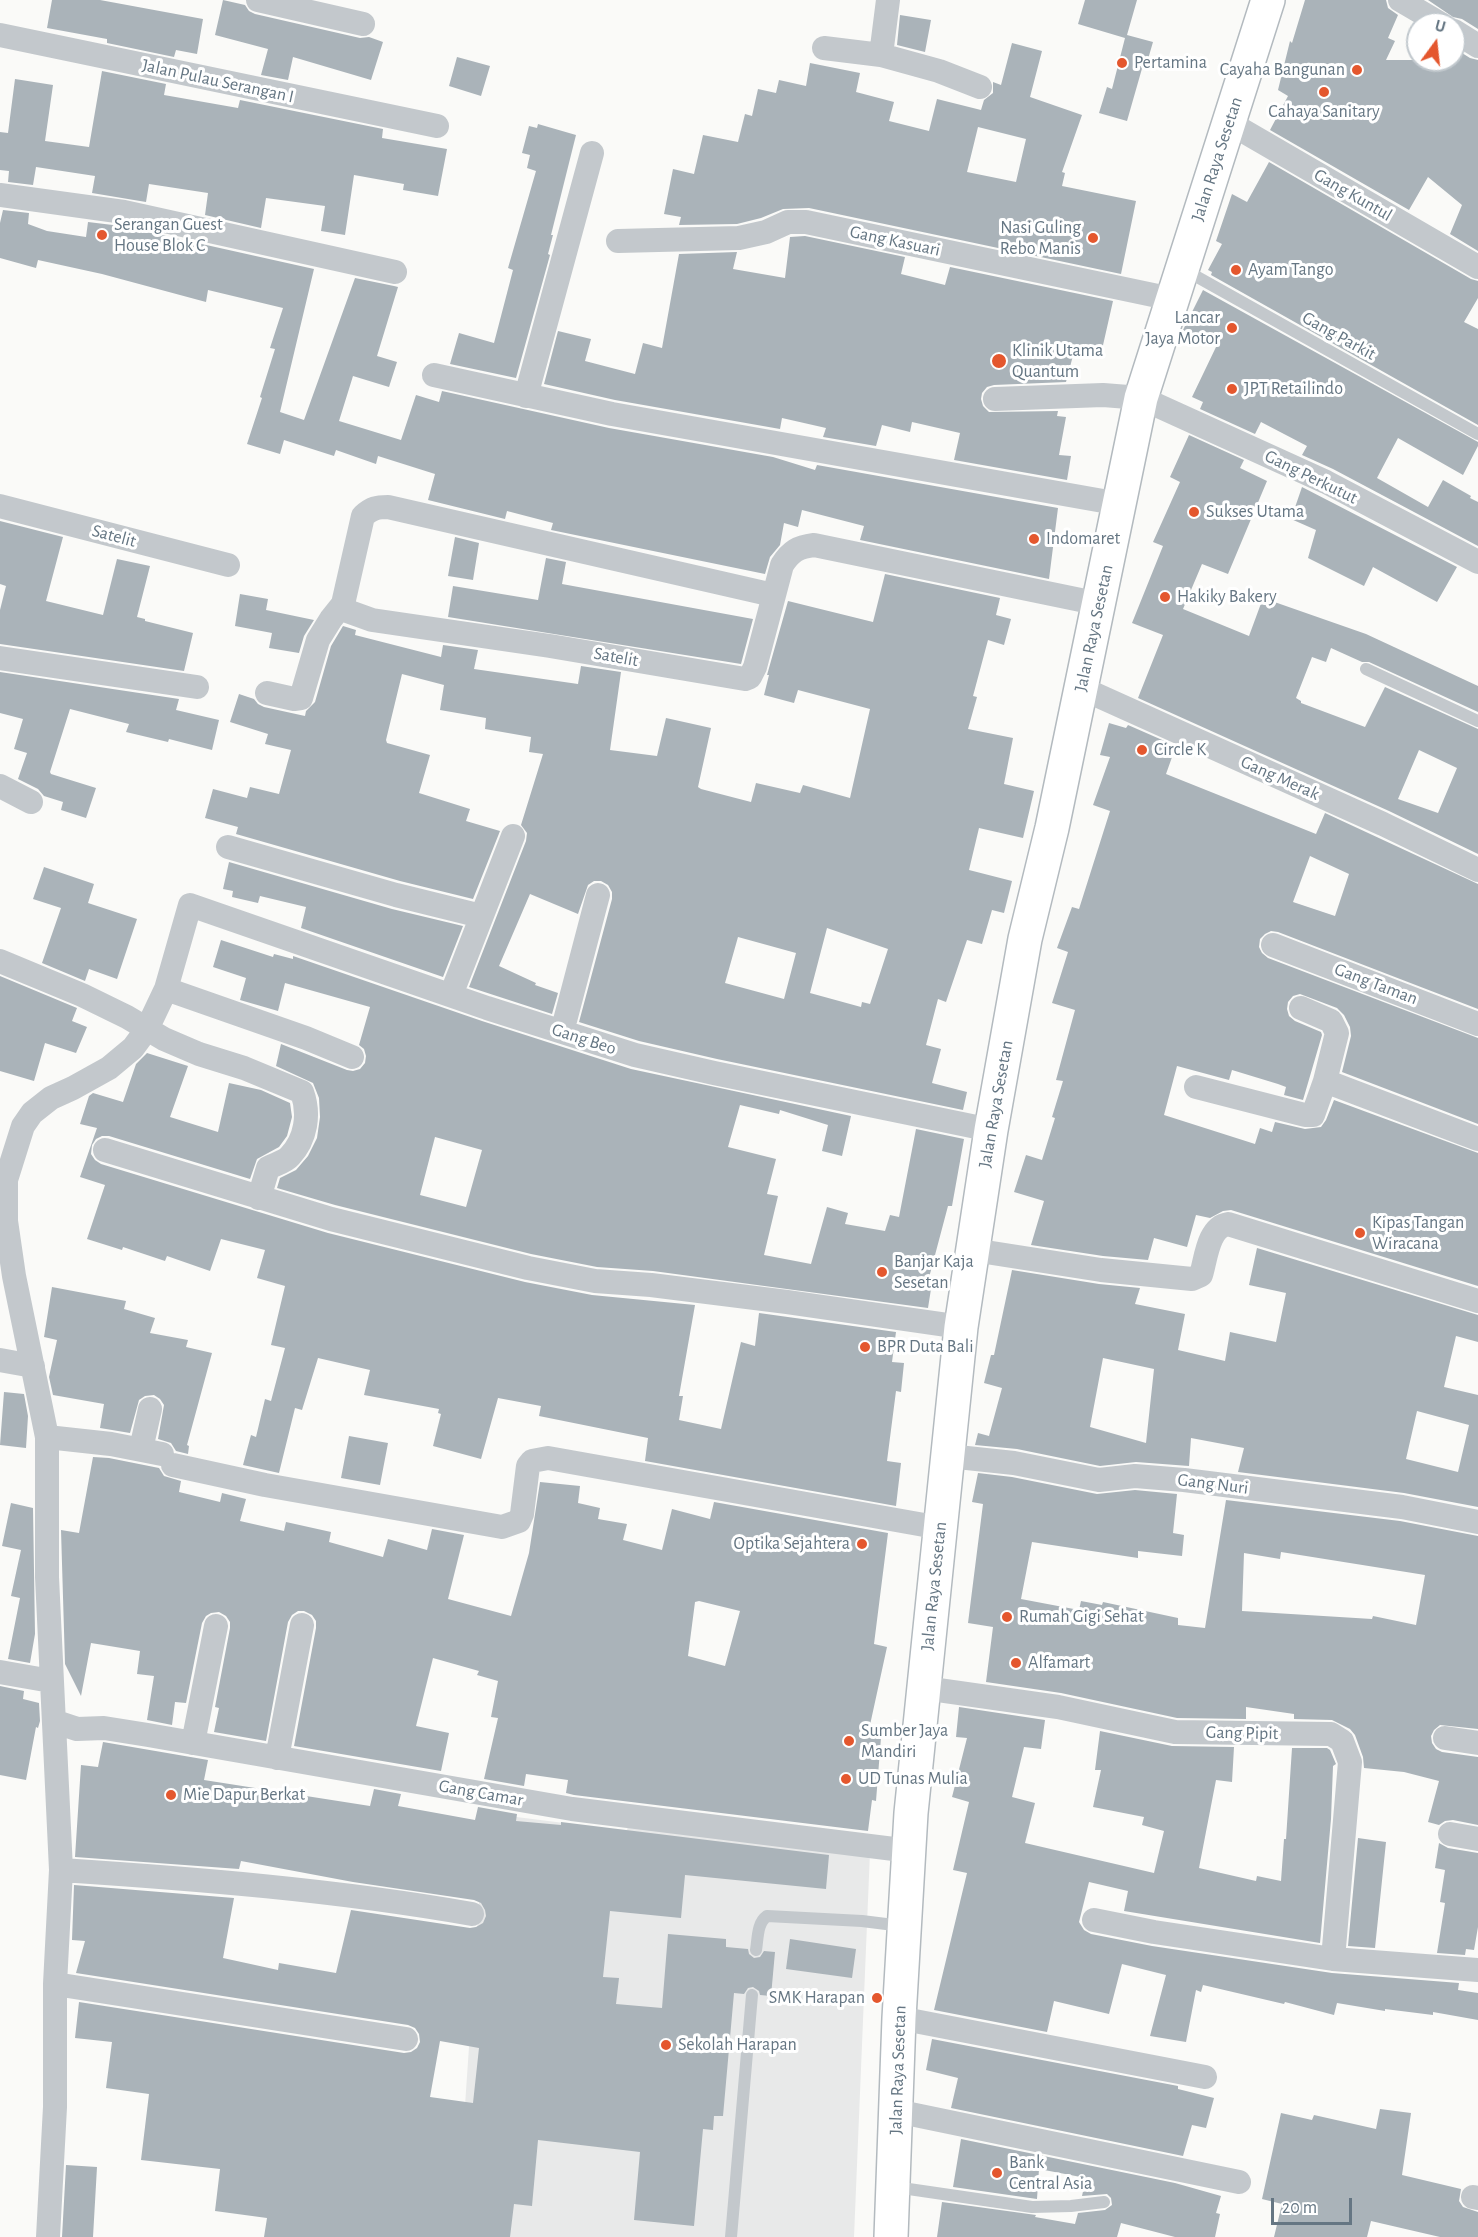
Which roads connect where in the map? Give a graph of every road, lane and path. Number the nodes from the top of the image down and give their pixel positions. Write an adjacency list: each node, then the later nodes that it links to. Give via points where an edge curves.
1 (258, 0): 6 (street)
2 (888, 0): 9 (street)
3 (1268, 0): 11 (main road, Jalan Raya Sesetan)
4 (1401, 0): 5 (street)
5 (1421, 12)
6 (363, 24)
7 (0, 35): 12 (street, Jalan Pulau Serangan I)
8 (824, 48): 9 (street)
9 (881, 55): 10 (street)
10 (980, 87)
11 (1228, 122): 16 (street, Gang Kuntul); 17 (main road, Jalan Raya Sesetan)
12 (437, 126)
13 (592, 153): 21 (street)
14 (0, 195): 18 (street, via 124,212)
15 (618, 241): 19 (street, Gang Kasuari, via 739,238 788,222 806,222)
16 (1478, 267)
17 (1182, 268): 19 (main road, Jalan Raya Sesetan); 24 (lane, Gang Parkit)
18 (395, 272)
19 (1172, 299): 22 (main road, Jalan Raya Sesetan)
20 (434, 375): 21 (street)
21 (526, 396): 25 (street)
22 (1141, 398): 23 (street, Gang Perkutut, via 1103,395); 25 (main road, Jalan Raya Sesetan); 27 (street, Gang Perkutut, via 1326,482)
23 (995, 399)
24 (1478, 434)
25 (1120, 504): 31 (main road, Jalan Raya Sesetan)
26 (0, 506): 28 (street, Satelit)
27 (1478, 562)
28 (228, 565)
29 (773, 595): 30 (street, Satelit, via 755,667 745,679 372,620 347,611); 30 (street, via 379,507 371,508 363,516); 31 (street, Satelit, via 790,553 814,545)
30 (343, 604): 36 (street, via 318,640 302,698)
31 (1100, 604): 35 (main road, Jalan Raya Sesetan)
32 (0, 658): 34 (street)
33 (1366, 669): 37 (lane)
34 (197, 687)
35 (1081, 688): 42 (street, Gang Merak); 56 (main road, Jalan Raya Sesetan, via 1025,939)
36 (267, 693)
37 (1478, 721)
38 (0, 786): 39 (street)
39 (31, 802)
40 (513, 836): 44 (street)
41 (228, 847): 44 (street)
42 (1478, 870)
43 (598, 895): 52 (street)
44 (481, 916): 48 (street)
45 (1273, 945): 50 (street, Gang Taman)
46 (0, 961): 51 (street, via 56,983)
47 (166, 989): 48 (street, Gang Beo, via 190,905); 51 (street); 53 (street)
48 (451, 995): 52 (street, Gang Beo)
49 (1301, 1008): 54 (street, via 1331,1021 1336,1028)
50 (1478, 1024)
51 (147, 1029): 59 (street, via 199,1054 302,1092 307,1118 301,1139 289,1158 268,1168); 64 (street, via 133,1048 109,1068 40,1106 23,1126 13,1153 6,1180 6,1221)
52 (562, 1032): 56 (street, Gang Beo, via 714,1073)
53 (352, 1057)
54 (1325, 1081): 55 (street, via 1313,1115); 57 (street)
55 (1196, 1087)
56 (991, 1130): 60 (main road, Jalan Raya Sesetan)
57 (1478, 1139)
58 (105, 1150): 59 (street)
59 (259, 1198): 62 (street, via 471,1255 595,1281 787,1302)
60 (973, 1250): 61 (street, via 1101,1270 1192,1279 1201,1275 1215,1232 1228,1224); 62 (main road, Jalan Raya Sesetan)
61 (1478, 1301)
62 (961, 1327): 68 (main road, Jalan Raya Sesetan)
63 (0, 1360): 64 (street)
64 (33, 1366): 66 (street)
65 (150, 1409): 67 (street)
66 (47, 1437): 67 (street); 74 (street)
67 (159, 1456): 70 (street, via 265,1485 502,1527 519,1521 522,1514 528,1466 532,1461 548,1458)
68 (948, 1456): 69 (street, Gang Nuri, via 1014,1463 1099,1480 1126,1476 1184,1480 1402,1507); 70 (main road, Jalan Raya Sesetan)
69 (1478, 1522)
70 (941, 1528): 75 (main road, Jalan Raya Sesetan)
71 (302, 1625): 80 (street)
72 (216, 1626): 78 (street)
73 (0, 1672): 74 (street)
74 (51, 1681): 76 (street)
75 (924, 1688): 83 (main road, Jalan Raya Sesetan); 89 (street, Gang Pipit, via 1058,1707 1175,1732 1331,1734 1342,1742 1350,1762)
76 (56, 1722): 78 (street, Gang Camar, via 76,1729 104,1728); 84 (street)
77 (1445, 1738): 79 (street)
78 (194, 1743): 80 (street, Gang Camar)
79 (1478, 1743)
80 (277, 1758): 83 (street, Gang Camar, via 572,1809)
81 (1450, 1834): 82 (street)
82 (1478, 1839)
83 (910, 1851): 87 (main road, Jalan Raya Sesetan)
84 (61, 1870): 85 (street, via 367,1898); 91 (street)
85 (472, 1914)
86 (1094, 1920): 89 (street)
87 (905, 1926): 88 (lane, via 767,1916 760,1926); 93 (main road, Jalan Raya Sesetan)
88 (756, 1950)
89 (1333, 1959): 90 (street)
90 (1478, 1970)
91 (55, 1984): 94 (street); 100 (street, via 55,2107)
92 (752, 1995): 101 (lane)
93 (899, 2018): 95 (street); 96 (main road, Jalan Raya Sesetan)
94 (406, 2039)
95 (1205, 2077)
96 (896, 2111): 97 (street); 98 (main road, Jalan Raya Sesetan)
97 (1239, 2182)
98 (894, 2187): 99 (lane, via 1032,2207); 102 (main road, Jalan Raya Sesetan)
99 (1104, 2202)
100 (48, 2237)
101 (731, 2237)
102 (891, 2237)

